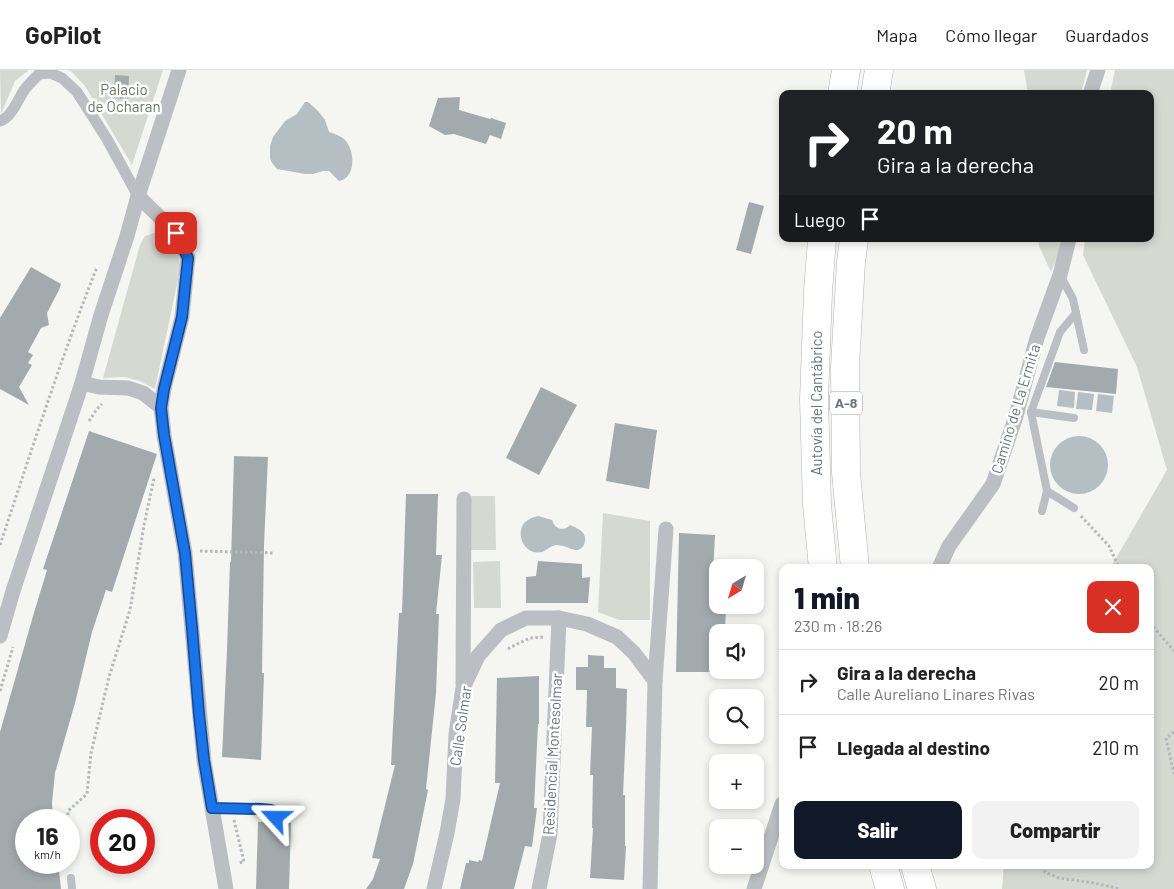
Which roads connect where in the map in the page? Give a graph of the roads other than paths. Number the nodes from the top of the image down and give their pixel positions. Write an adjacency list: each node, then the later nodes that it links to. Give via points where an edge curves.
1 (179, 70): 9 (street)
2 (846, 70): 5 (highway)
3 (879, 70): 6 (highway)
4 (1098, 70): 7 (street)
5 (843, 90)
6 (876, 90)
7 (1091, 90)
8 (0, 121): 9 (street, via 7,118 39,74 50,73 62,78 77,92)
9 (138, 196): 16 (street); 17 (street, via 176,233 188,258 182,317)
10 (822, 242): 25 (highway, Autovía del Cantábrico / A-8, via 814,399 817,506)
11 (854, 242): 26 (highway, Autovía del Cantábrico / A-8, via 846,387 846,473)
12 (1068, 242): 13 (street, Camino de La Ermita)
13 (1060, 275): 14 (lane, via 1073,299); 27 (street, Camino de La Ermita, via 1037,338 993,484 948,546)
14 (1076, 313): 15 (lane); 18 (lane, via 1060,332)
15 (1084, 350)
16 (82, 383): 17 (street, via 128,388 143,393); 29 (street)
17 (161, 408): 32 (street, via 185,553 199,714)
18 (1031, 412): 19 (lane); 20 (lane)
19 (1074, 418)
20 (1047, 491): 22 (lane); 23 (lane)
21 (464, 499): 31 (street)
22 (1074, 508)
23 (1042, 510)
24 (666, 529): 30 (street)
25 (823, 564)
26 (855, 564)
27 (941, 564)
28 (559, 618): 30 (street, Calle Solmar, via 587,624 617,637); 31 (street, Calle Solmar, via 526,618 501,630 478,656); 41 (street, Residencial Montesolmar, via 550,834)
29 (0, 636)
30 (655, 681): 42 (street)
31 (463, 688): 40 (street, Calle Solmar, via 451,807)
32 (212, 808): 34 (lane, via 271,810); 39 (street)
33 (779, 813): 43 (street)
34 (276, 818)
35 (883, 869): 44 (highway)
36 (916, 869): 45 (highway)
37 (71, 878): 38 (lane)
38 (72, 889)
39 (226, 889)
40 (434, 889)
41 (539, 889)
42 (650, 889)
43 (754, 889)
44 (890, 889)
45 (922, 889)

